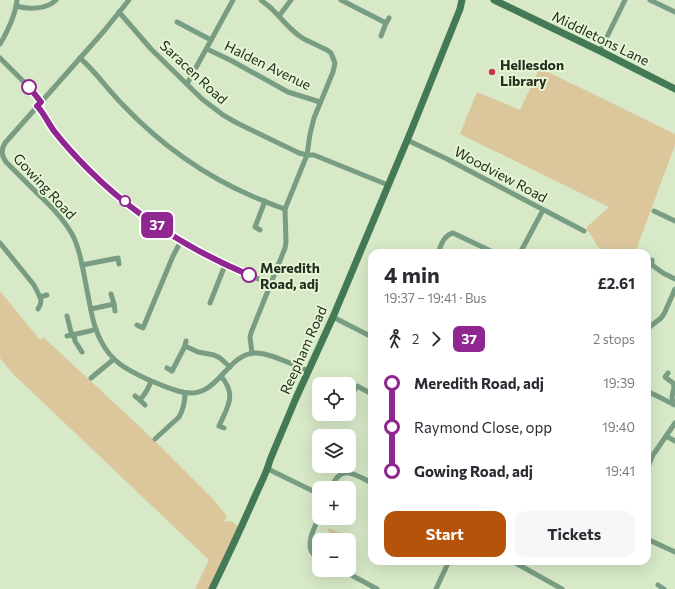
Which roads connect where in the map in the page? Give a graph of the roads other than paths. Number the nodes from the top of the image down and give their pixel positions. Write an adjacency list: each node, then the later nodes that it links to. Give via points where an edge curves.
1 (17, 0): 13 (street)
2 (56, 0): 13 (street, via 50,5 38,8)
3 (129, 0): 15 (street, Gowing Road)
4 (233, 0): 22 (street)
5 (260, 0): 17 (street)
6 (291, 0): 17 (street)
7 (341, 0): 20 (street)
8 (462, 0): 14 (street, Reepham Road)
9 (467, 0): 14 (street, Reepham Road)
10 (494, 0): 25 (street, Middletons Lane)
11 (624, 0): 25 (street)
12 (650, 0): 16 (street)
13 (16, 6): 23 (street)
14 (460, 9): 33 (street, Reepham Road)
15 (119, 12): 27 (street, Gowing Road); 28 (street, Saracen Road, via 151,49)
16 (675, 12)
17 (279, 16): 31 (street, via 304,39 331,53 335,62 333,72)
18 (388, 18): 20 (street)
19 (177, 22): 22 (street)
20 (386, 23): 21 (street)
21 (381, 36)
22 (211, 40): 24 (street)
23 (0, 44)
24 (206, 50): 28 (street); 31 (street, Halden Avenue, via 232,61 288,92)
25 (600, 51): 29 (street, Middletons Lane)
26 (0, 58): 30 (street)
27 (80, 58): 30 (street, Gowing Road); 37 (street, via 123,106 164,143 211,175)
28 (187, 84): 35 (street, Saracen Road, via 222,115)
29 (675, 89)
30 (41, 102): 32 (street, Gowing Road)
31 (320, 102): 35 (street, via 311,128)
32 (37, 106): 34 (street, Gowing Road, via 5,143); 44 (street, via 54,131 89,170 150,220)
33 (407, 140): 36 (street, Reepham Road); 39 (street, Woodview Road)
34 (1, 154): 51 (street, Gowing Road, via 62,218 75,239)
35 (308, 155): 36 (street, via 314,155); 38 (street)
36 (388, 186): 65 (street, Reepham Road)
37 (265, 201): 38 (street); 42 (street)
38 (286, 209): 54 (street, via 285,248)
39 (543, 210): 43 (street, Woodview Road); 48 (street)
40 (654, 211): 41 (street, via 659,217)
41 (675, 222)
42 (256, 230)
43 (584, 231)
44 (181, 241): 52 (street); 67 (street, via 162,282 164,285 159,296 155,298)
45 (0, 243): 58 (street)
46 (440, 249): 47 (street, via 450,233 456,233)
47 (486, 249)
48 (522, 249)
49 (119, 264): 51 (street, via 117,255)
50 (651, 264): 53 (street)
51 (82, 265): 62 (street, Gowing Road)
52 (225, 265): 54 (street); 59 (street)
53 (675, 278)
54 (270, 284): 72 (street, via 251,333)
55 (675, 289): 66 (street, via 664,314)
56 (111, 294): 60 (street)
57 (47, 295): 58 (street)
58 (40, 296): 61 (street)
59 (210, 302)
60 (114, 304): 62 (street); 63 (street)
61 (38, 308)
62 (91, 309): 68 (street, Gowing Road)
63 (115, 311)
64 (67, 316): 70 (street)
65 (333, 317): 69 (street); 75 (street, Reepham Road)
66 (651, 326)
67 (143, 328)
68 (96, 329): 70 (street); 73 (street, Gowing Road, via 101,342)
69 (368, 335)
70 (71, 336): 71 (street)
71 (82, 352)
72 (252, 353): 74 (street); 75 (street, via 269,355)
73 (114, 359): 79 (street, via 98,377); 80 (street, Gowing Road, via 129,371)
74 (230, 367): 76 (street, via 220,358 198,352 186,344); 78 (street)
75 (309, 371): 95 (street, Reepham Road)
76 (170, 372)
77 (668, 373): 87 (street, via 665,377 674,387)
78 (221, 376): 83 (street, via 205,390 192,394); 90 (street, via 229,386 230,401)
79 (91, 378)
80 (151, 380): 83 (street, Gowing Road); 86 (street)
81 (356, 387): 82 (street)
82 (368, 392)
83 (185, 393): 92 (street, via 182,412 158,433)
84 (651, 393): 87 (street)
85 (135, 396): 86 (street)
86 (140, 400): 88 (street)
87 (674, 404)
88 (144, 405)
89 (675, 423): 91 (street)
90 (220, 428)
91 (666, 436): 93 (street); 94 (street)
92 (155, 439)
93 (675, 441)
94 (651, 460)
95 (268, 469): 98 (street); 107 (street, Reepham Road)
96 (334, 481): 97 (street, via 337,476 346,472)
97 (368, 481)
98 (312, 491)
99 (312, 534): 101 (street, via 310,539)
100 (651, 541): 102 (street)
101 (312, 550)
102 (675, 552)
103 (447, 565): 109 (street)
104 (519, 565): 110 (street)
105 (355, 577): 108 (street)
106 (658, 585): 111 (street)
107 (212, 589)
108 (377, 589)
109 (436, 589)
110 (562, 589)
111 (664, 589)

